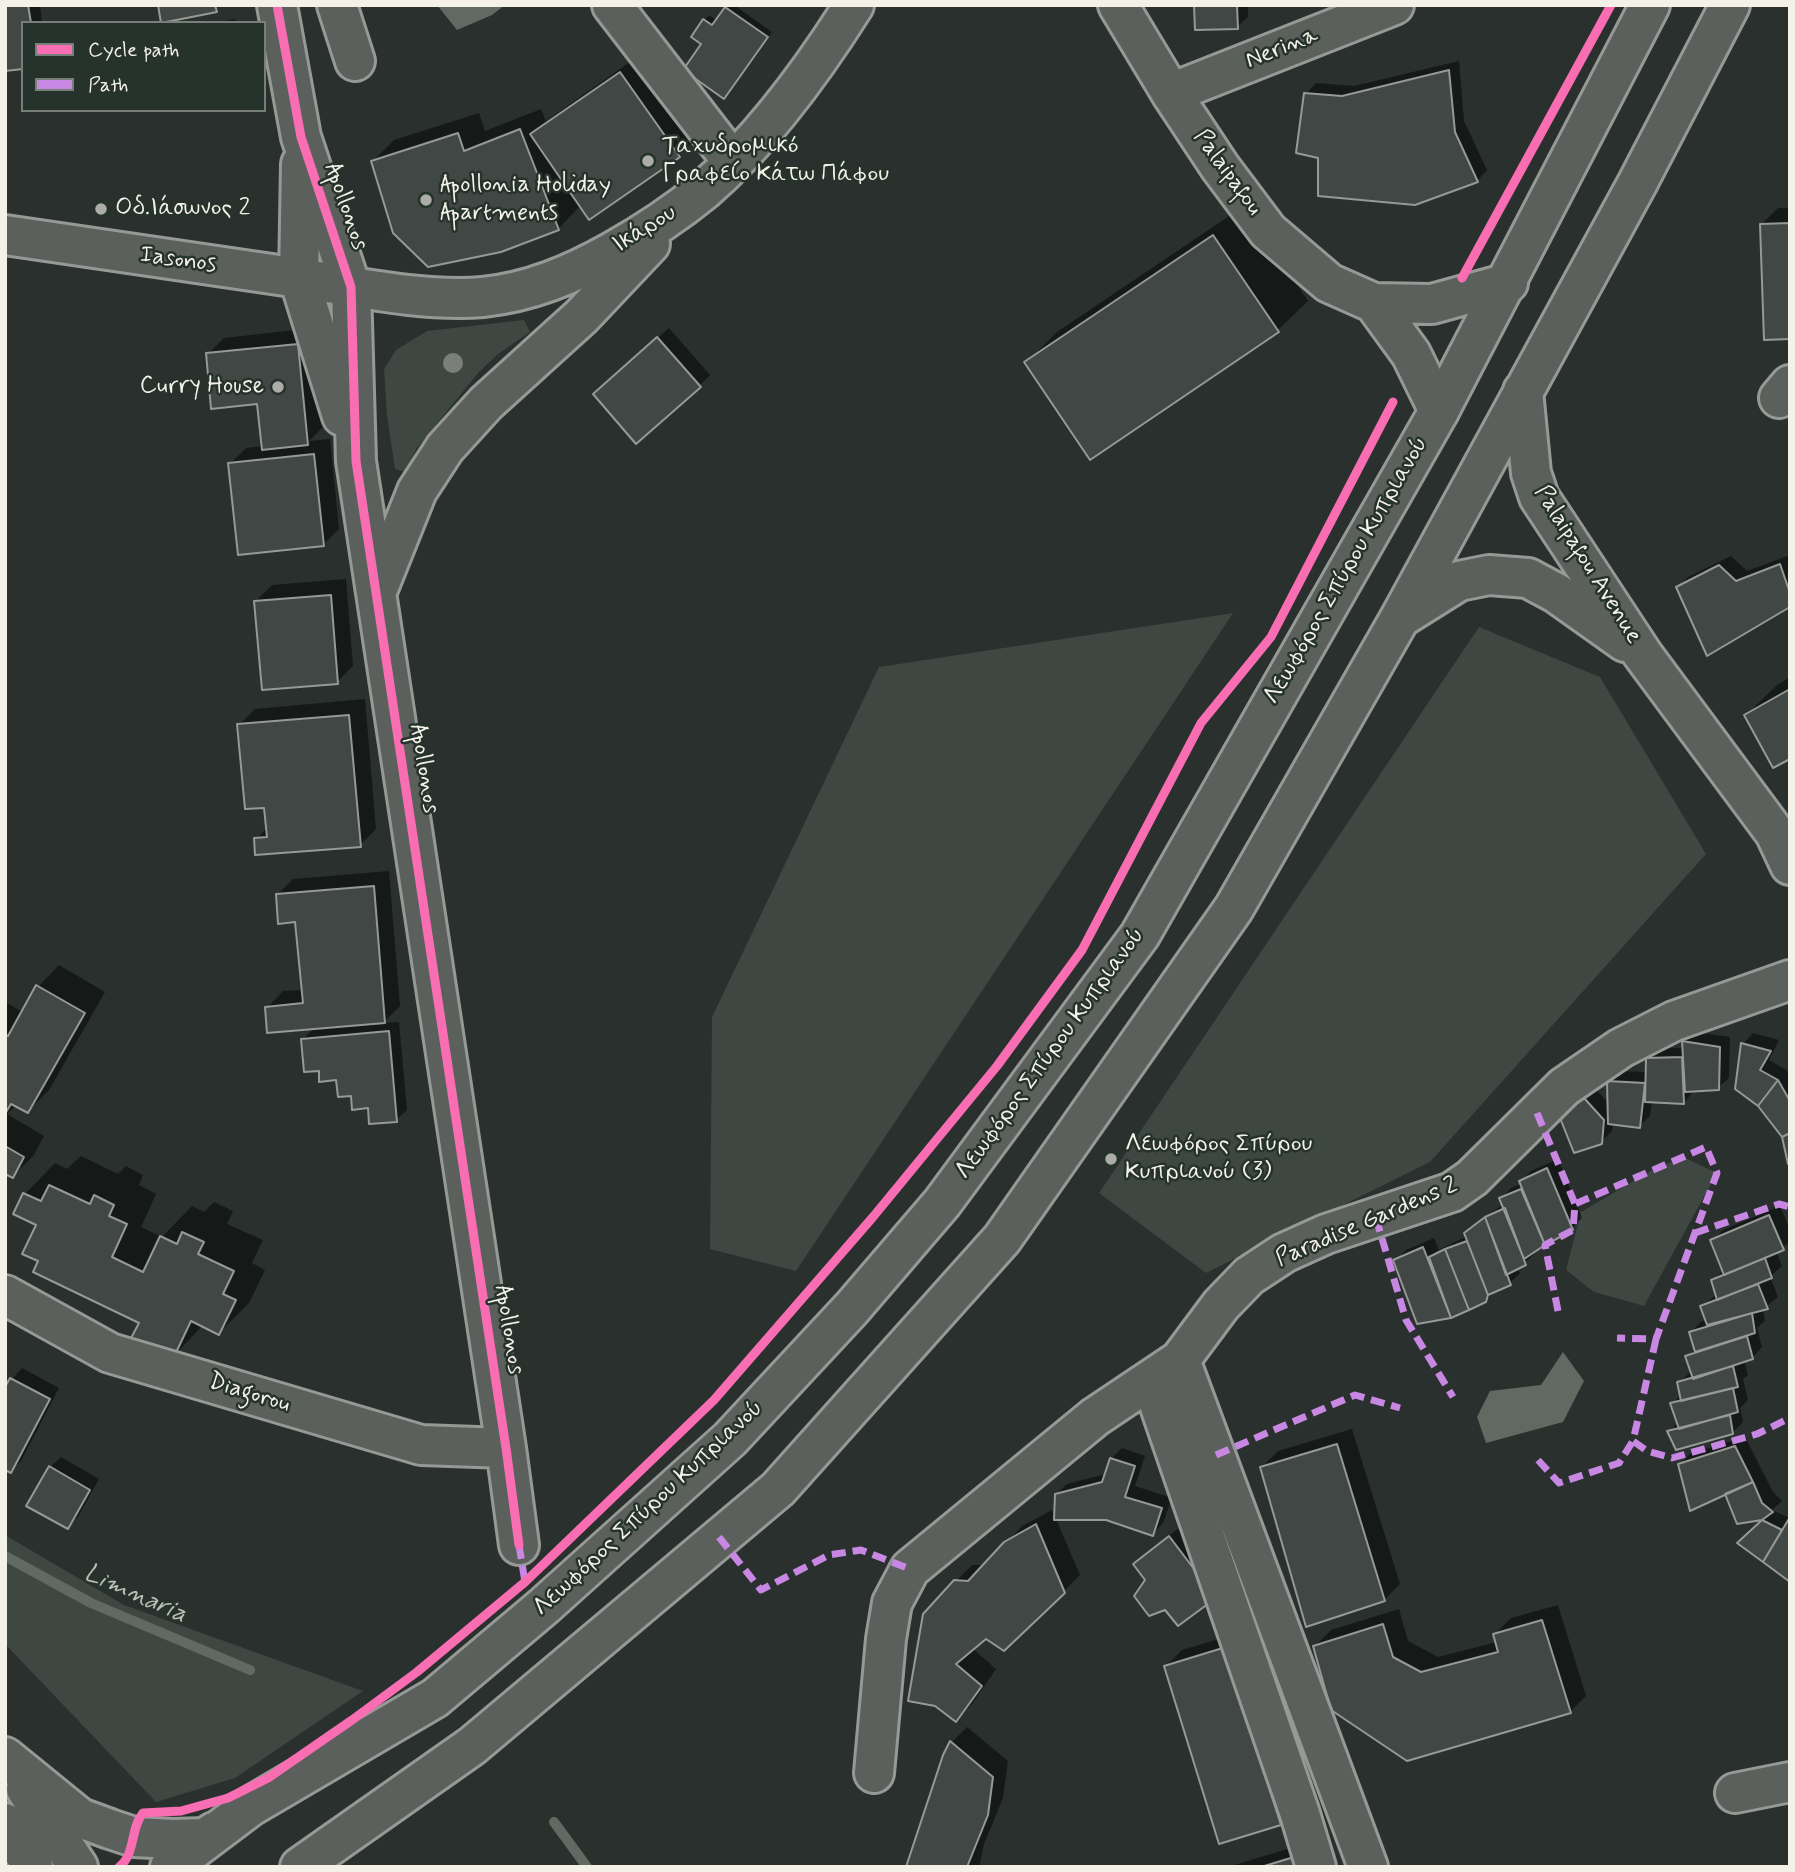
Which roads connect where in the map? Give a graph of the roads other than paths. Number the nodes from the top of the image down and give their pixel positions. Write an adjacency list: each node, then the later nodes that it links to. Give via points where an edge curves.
1 (277, 5): 11 (street, Apollonos)
2 (337, 5): 9 (street)
3 (612, 5): 12 (street)
4 (854, 5): 12 (street, Ικάρου, via 818,63)
5 (1118, 5): 10 (street, Palaipafou)
6 (1394, 5): 10 (street, Nerina)
7 (1650, 5): 16 (street, Λεωφόρος Σπύρου Κυπριανού)
8 (1730, 5): 19 (street)
9 (355, 61)
10 (1171, 93): 18 (street, Palaipafou, via 1268,231 1329,283)
11 (301, 137): 15 (street, Apollonos); 17 (street, Apollonos)
12 (733, 162): 13 (street, Ικάρου)
13 (687, 204): 17 (street, Ικάρου, via 579,270 522,291 438,297); 22 (street, via 582,316 486,403 445,448 417,491)
14 (5, 236): 15 (street, Iasonos)
15 (299, 278): 17 (street, Iasonos); 21 (street, Apollonos)
16 (1508, 283): 18 (street, via 1432,304); 20 (street, Λεωφόρος Σπύρου Κυπριανού)
17 (351, 287): 21 (street, Apollonos)
18 (1374, 303): 20 (street, via 1411,354)
19 (1523, 391): 23 (street); 24 (street, Palaipafou Avenue, via 1531,473 1539,497)
20 (1439, 411): 36 (street, Λεωφόρος Σπύρου Κυπριανού, via 1140,935 950,1192 852,1308 730,1439 435,1698)
21 (356, 461): 22 (street, Apollonos)
22 (377, 591): 29 (street, Apollonos)
23 (1399, 618): 24 (street, Palaipafou Avenue, via 1460,581 1489,575 1528,578); 42 (street, via 1234,908 993,1249 778,1489 472,1746)
24 (1643, 655): 25 (street, Palaipafou Avenue)
25 (1785, 841)
26 (1790, 980): 28 (street, Paradise Gardens 2, via 1674,1021 1621,1048 1563,1087 1472,1178 1452,1192 1326,1234 1284,1253 1249,1276)
27 (5, 1295): 29 (street, Diagorou, via 110,1353 421,1445)
28 (1165, 1370): 32 (street, Paradise Gardens 2, via 1095,1418 910,1569 892,1603); 33 (street); 37 (street)
29 (506, 1448): 30 (street, Apollonos)
30 (519, 1545)
31 (5, 1757): 36 (street, via 80,1818 134,1837 205,1839); 40 (street)
32 (874, 1773)
33 (1336, 1779): 37 (street); 44 (street)
34 (1790, 1782): 35 (street)
35 (1735, 1793)
36 (251, 1806): 41 (street, Λεωφόρος Σπύρου Κυπριανού)
37 (1300, 1814): 43 (street)
38 (5, 1823): 39 (street)
39 (33, 1867)
40 (78, 1867)
41 (170, 1867)
42 (300, 1867)
43 (1316, 1867)
44 (1368, 1867)

